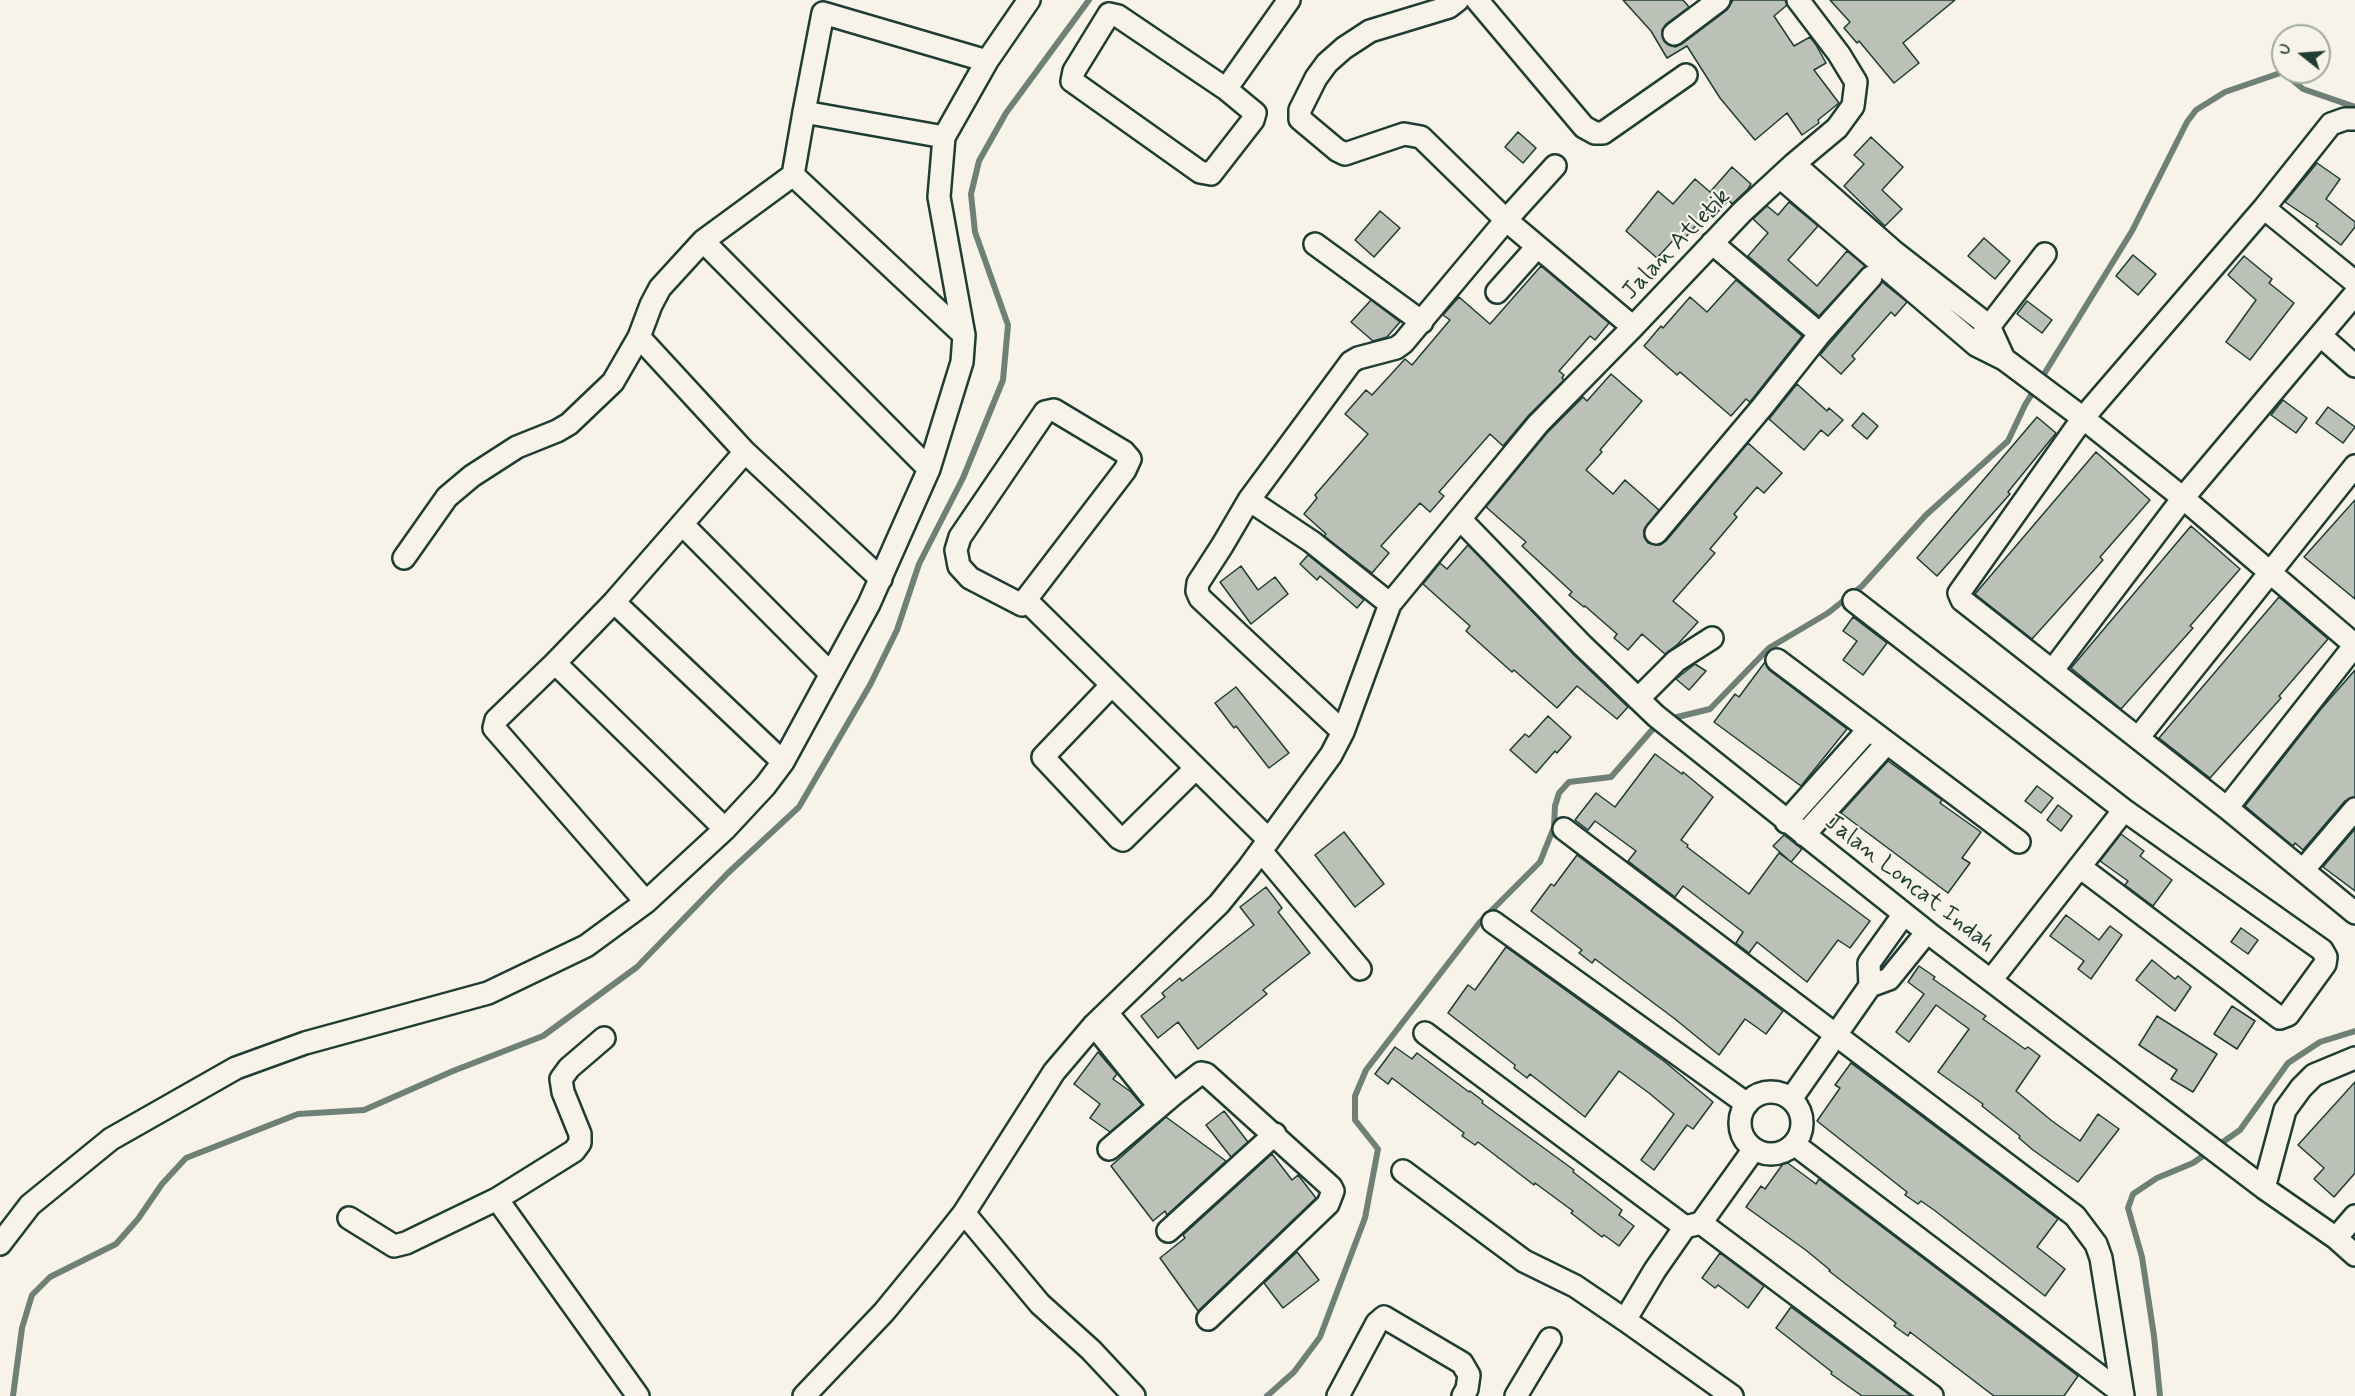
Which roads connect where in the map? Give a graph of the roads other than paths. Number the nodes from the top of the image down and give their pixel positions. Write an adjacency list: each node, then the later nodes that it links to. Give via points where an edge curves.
1 (1029, 0): 9 (street)
2 (1289, 0): 11 (street)
3 (1458, 0): 19 (street, via 1449,7 1370,31 1344,48 1316,78 1300,113 1303,122 1345,154 1404,134 1421,137)
4 (1477, 0): 10 (street, via 1584,127 1595,133 1603,133)
5 (1719, 0): 8 (street)
6 (1798, 0): 16 (street, Jalan Atletik, via 1839,54 1856,82 1856,94 1853,106 1837,128)
7 (824, 6): 9 (street); 12 (street)
8 (1674, 34)
9 (987, 61): 14 (street)
10 (1686, 75)
11 (1226, 88): 11 (street, via 1111,14 1072,78 1208,175 1256,115)
12 (804, 112): 14 (street); 17 (street)
13 (2355, 119): 18 (street, via 2331,124)
14 (944, 137): 33 (street, via 939,197)
15 (1555, 166): 19 (street)
16 (1788, 171): 21 (street, Jalan Atletik); 30 (street); 36 (street)
17 (793, 175): 20 (street); 33 (street)
18 (2264, 208): 26 (street); 39 (street)
19 (1506, 220): 23 (street); 29 (street)
20 (703, 242): 35 (street, via 660,288); 42 (street)
21 (1712, 243): 31 (street, Jalan Atletik); 32 (street)
22 (1315, 244): 29 (street)
23 (1537, 247): 27 (street); 31 (street)
24 (2045, 254): 30 (street)
25 (1871, 277): 32 (street)
26 (2355, 282)
27 (1497, 292)
28 (2355, 294): 34 (street)
29 (1422, 322): 44 (street, via 1396,348 1351,362)
30 (1989, 326): 36 (street); 37 (street)
31 (1634, 327): 45 (street, Jalan Atletik, via 1538,424)
32 (1820, 334): 47 (street)
33 (964, 335): 42 (street, via 962,362)
34 (2320, 336): 38 (street); 43 (street)
35 (639, 337): 40 (street); 48 (street, via 614,382 594,402 557,432 518,447 472,476 447,497)
36 (1976, 345): 37 (street)
37 (2004, 359): 39 (street)
38 (2355, 366)
39 (2083, 418): 43 (street); 58 (street, via 1959,593 1962,600)
40 (745, 452): 46 (street); 50 (street)
41 (2355, 466): 49 (street)
42 (929, 469): 50 (street)
43 (2182, 498): 49 (street); 58 (street)
44 (1249, 500): 54 (street, via 1312,542); 63 (street, via 1198,582 1197,591 1229,627)
45 (1460, 519): 54 (street, Jalan Atletik); 61 (street, Jalan Loncat Indah)
46 (682, 524): 52 (street); 59 (street)
47 (1656, 533)
48 (404, 558)
49 (2270, 574): 64 (street); 68 (street, via 2355,645)
50 (881, 579): 59 (street)
51 (1854, 601): 70 (street)
52 (614, 602): 57 (street); 66 (street)
53 (1025, 602): 53 (street, via 1130,459 1054,410 1045,412 960,537 956,550 959,566 970,578); 60 (street); 76 (street)
54 (1390, 604): 63 (street, Jalan Atletik)
55 (1712, 638): 61 (street, via 1676,661)
56 (1777, 660): 62 (street)
57 (555, 663): 72 (street); 79 (street, via 496,720 495,731)
58 (2052, 671): 64 (street)
59 (831, 674): 66 (street)
60 (1108, 689): 67 (street); 67 (street, via 1043,756 1119,838 1123,840)
61 (1638, 699): 71 (street, Jalan Loncat Indah)
62 (1869, 729): 65 (street); 71 (street)
63 (1343, 732): 76 (street, Jalan Atletik, via 1331,755)
64 (2138, 738): 68 (street)
65 (1887, 743): 74 (street); 75 (street)
66 (783, 762): 72 (street)
67 (1192, 772): 76 (street)
68 (2227, 808): 78 (street)
69 (2355, 809): 78 (street)
70 (2124, 810): 77 (street); 77 (street, via 2322,950 2325,964 2288,1015 2280,1018 2271,1013)
71 (1786, 822): 74 (street, Jalan Loncat Indah)
72 (725, 829): 79 (street)
73 (1564, 829): 89 (street)
74 (1804, 835): 81 (street, Jalan Loncat Indah)
75 (2019, 842)
76 (1265, 846): 84 (street); 87 (street, Jalan Atletik, via 1219,904)
77 (2080, 867): 85 (street)
78 (2304, 869): 80 (street)
79 (646, 902): 108 (street, via 586,946 488,993 304,1043 207,1083 111,1139 30,1205)
80 (2355, 913)
81 (1904, 914): 83 (street, Jalan Loncat Indah); 86 (street, via 1869,963)
82 (1494, 922): 94 (street)
83 (1927, 932): 85 (street, Jalan Loncat Indah); 86 (street, via 1889,979)
84 (1360, 969)
85 (1992, 979): 100 (street, Jalan Loncat Indah)
86 (1870, 986): 89 (street)
87 (1101, 1019): 93 (street); 102 (street, Jalan Atletik, via 1054,1072)
88 (1425, 1033): 105 (street)
89 (1837, 1035): 92 (street); 113 (street, via 2087,1229 2101,1258)
90 (604, 1038): 101 (street, via 561,1079 580,1143 574,1151)
91 (2355, 1058): 100 (street, via 2314,1075 2301,1088 2285,1110)
92 (1791, 1099): 94 (street, via 1773,1092 1754,1097); 96 (street, via 1802,1117 1802,1128)
93 (1166, 1100): 95 (street, via 1201,1073 1206,1074); 97 (street)
94 (1747, 1104): 98 (street, via 1740,1123)
95 (1275, 1134): 106 (street); 110 (street, via 1331,1187 1332,1196)
96 (1794, 1144): 98 (street, via 1773,1154); 113 (street)
97 (1109, 1149)
98 (1754, 1149): 105 (street)
99 (1403, 1171): 111 (street, via 1524,1262 1575,1286)
100 (2256, 1181): 107 (street, Jalan Loncat Indah)
101 (497, 1199): 104 (street, via 406,1244 394,1246); 114 (street)
102 (964, 1213): 115 (street, Jalan Atletik, via 884,1312); 116 (street, via 1040,1304)
103 (2355, 1216): 107 (street)
104 (349, 1218)
105 (1693, 1225): 111 (street, via 1655,1270); 121 (street)
106 (1168, 1231)
107 (2336, 1238): 109 (street, Jalan Loncat Indah)
108 (0, 1244)
109 (2355, 1255)
110 (1208, 1319)
111 (1625, 1320): 120 (street)
112 (1550, 1339): 119 (street)
113 (2122, 1395)
114 (638, 1396)
115 (804, 1396)
116 (1134, 1396)
117 (1338, 1396): 118 (street, via 1377,1323 1384,1317 1462,1363 1469,1375)
118 (1463, 1396)
119 (1516, 1396)
120 (1732, 1396)
121 (1932, 1396)

